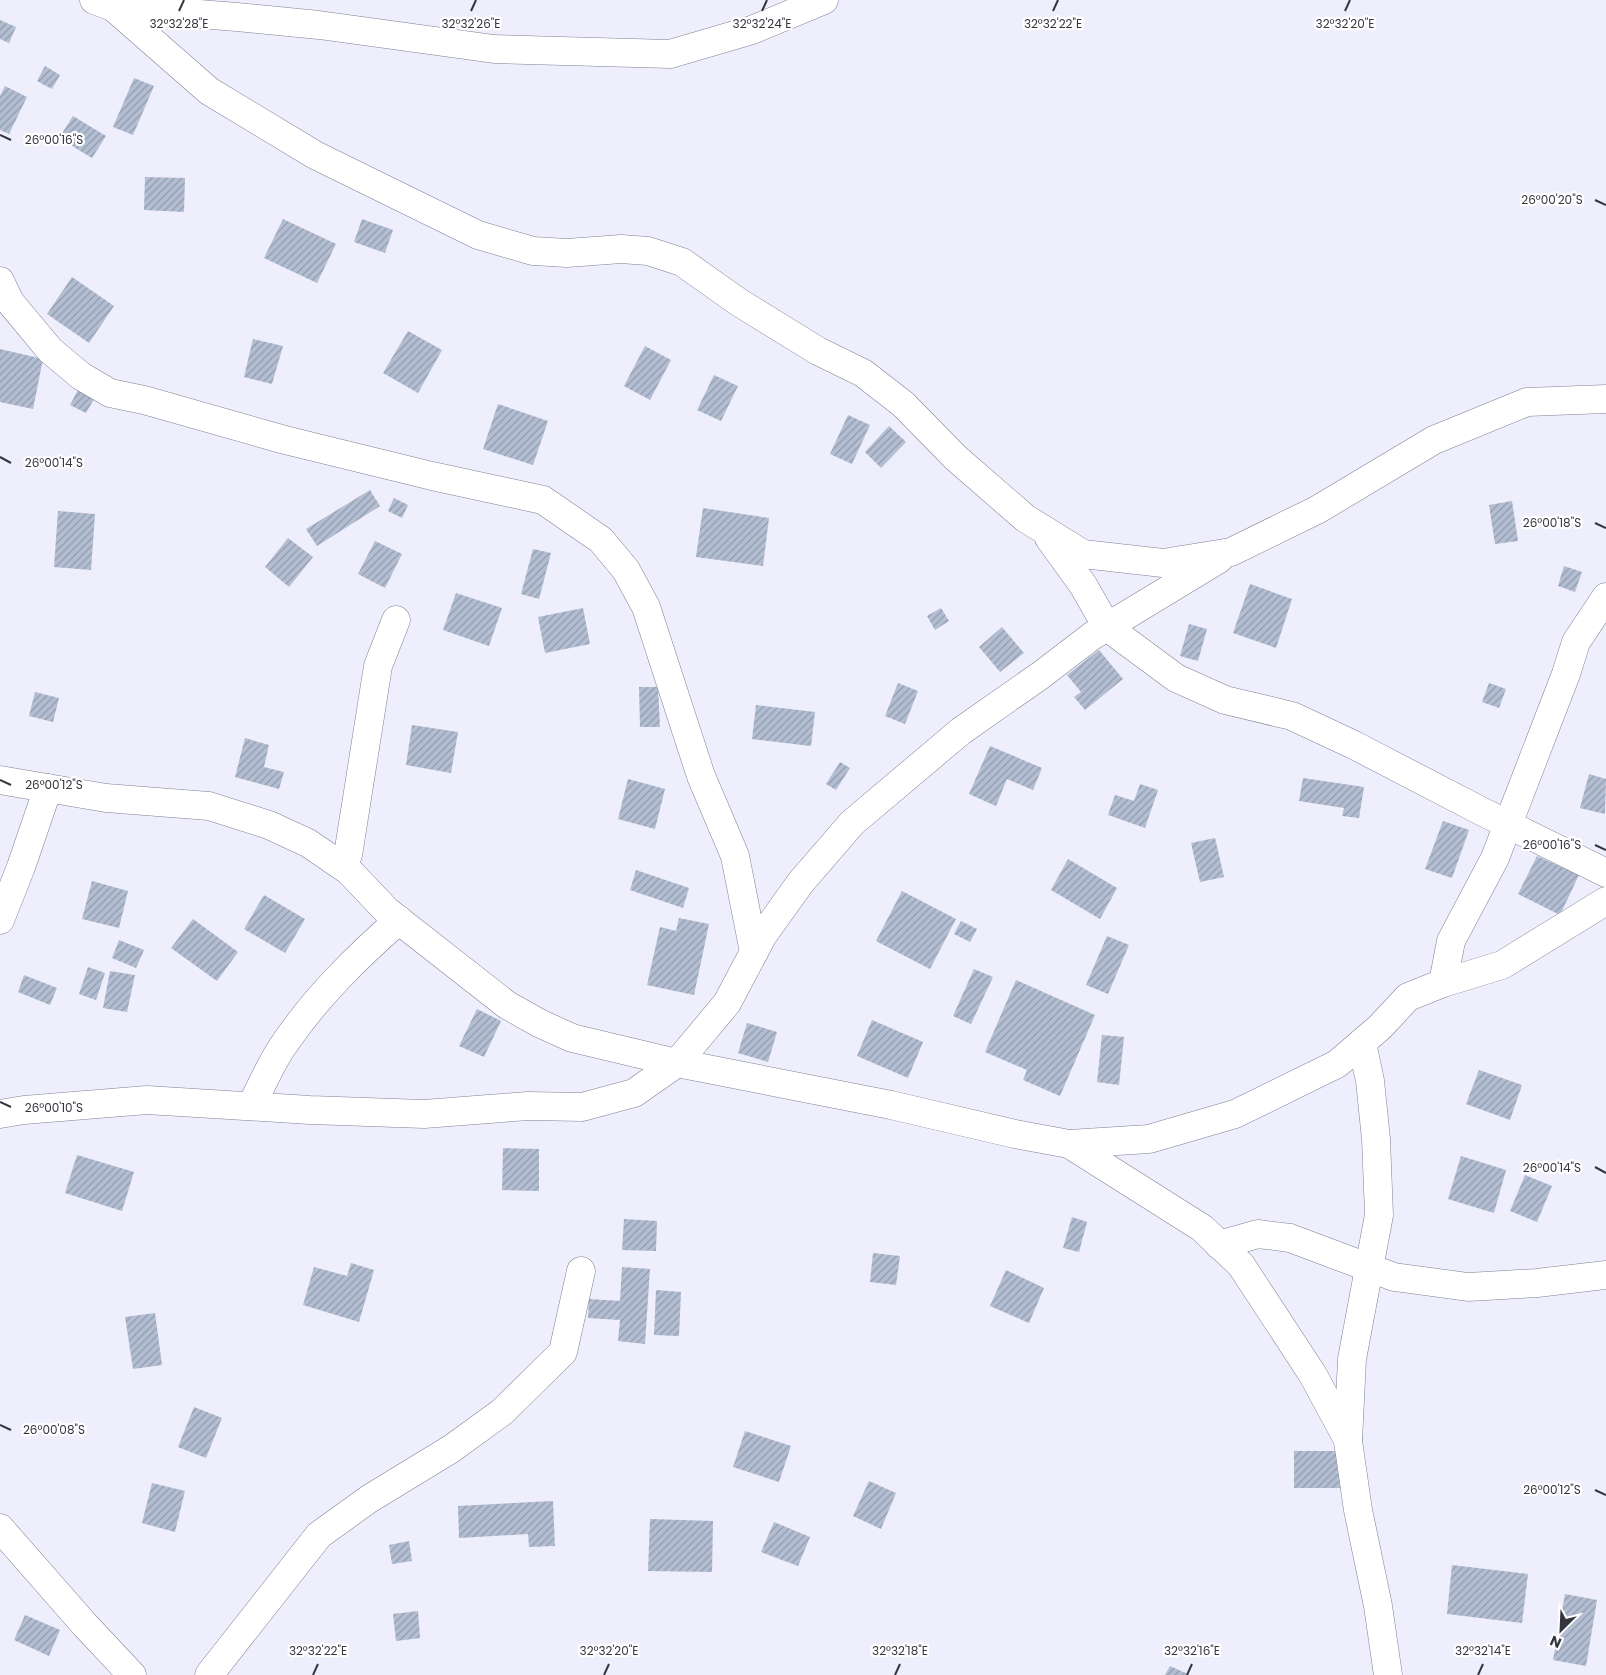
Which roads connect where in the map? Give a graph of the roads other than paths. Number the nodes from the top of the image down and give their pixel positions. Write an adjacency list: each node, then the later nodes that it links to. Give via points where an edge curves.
1 (824, 0): 2 (street, via 752,30 670,54 494,49 291,22)
2 (103, 4): 5 (street, via 209,91 315,155 478,234 533,251 567,253 621,249 648,251 682,262 747,308 818,351 863,373 903,404 956,458)
3 (0, 281): 18 (street, via 10,302 50,350 110,393 285,440 543,500 601,540 626,570 646,607 701,776 735,856)
4 (1606, 399): 6 (street, via 1527,402 1434,440 1317,510)
5 (1042, 529): 6 (street, via 1084,554 1162,563); 9 (street, via 1083,585)
6 (1231, 552): 9 (street)
7 (1606, 597): 12 (street, via 1576,642)
8 (396, 620): 13 (street, via 378,666 348,855)
9 (1108, 627): 12 (street, via 1176,678 1225,700 1292,716); 18 (street, via 961,731 852,823 801,882)
10 (0, 780): 11 (street)
11 (48, 788): 13 (street, via 106,798 209,806 269,825 308,843); 16 (street)
12 (1508, 824): 14 (street); 19 (street, via 1495,858 1451,941)
13 (342, 866): 17 (street)
14 (1606, 873)
15 (1606, 901): 19 (street, via 1502,965)
16 (0, 920)
17 (399, 920): 21 (street, via 507,1005 539,1023 572,1038); 22 (street, via 318,999 284,1044)
18 (754, 952): 21 (street, via 726,1003)
19 (1443, 983): 20 (street, via 1408,997)
20 (1362, 1043): 24 (street, via 1337,1064 1235,1114 1149,1140); 26 (street, via 1376,1139 1379,1215)
21 (677, 1064): 22 (street, via 634,1093 582,1107 528,1106 424,1114); 24 (street, via 891,1105)
22 (251, 1106): 23 (street, via 147,1100)
23 (0, 1114)
24 (1069, 1144): 25 (street, via 1202,1228)
25 (1219, 1245): 26 (street, via 1258,1234 1290,1238); 29 (street, via 1241,1265 1313,1375)
26 (1370, 1268): 28 (street, via 1394,1277 1468,1287); 29 (street, via 1352,1359)
27 (581, 1271): 32 (street, via 563,1352 502,1412 320,1535)
28 (1606, 1275)
29 (1348, 1441): 33 (street)
30 (0, 1528): 31 (street)
31 (132, 1675)
32 (209, 1675)
33 (1388, 1675)

